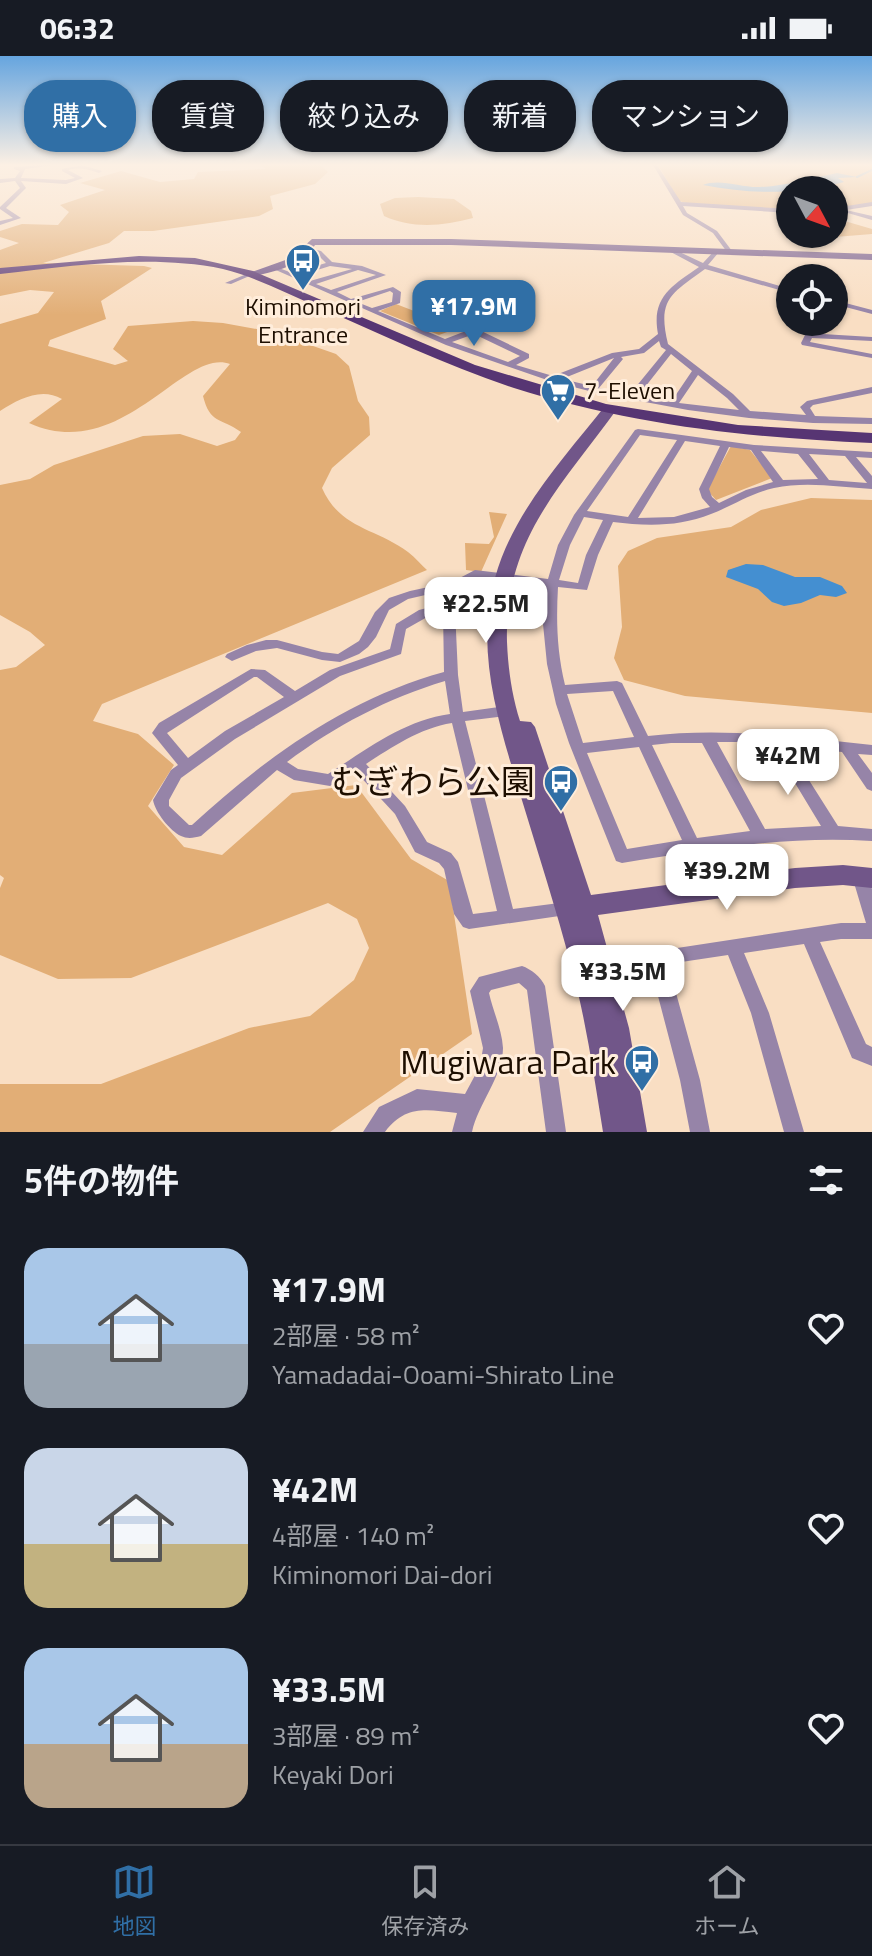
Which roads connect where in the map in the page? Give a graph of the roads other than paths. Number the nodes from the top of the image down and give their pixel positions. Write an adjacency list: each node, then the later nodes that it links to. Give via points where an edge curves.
1 (12, 215): 3 (street, via 18,218)
2 (687, 215): 7 (street, via 715,232)
3 (0, 223)
4 (310, 246): 5 (street, via 396,241); 9 (street); 11 (street, via 299,258)
5 (669, 249): 6 (street); 10 (street)
6 (717, 251): 7 (street); 10 (street)
7 (729, 251): 8 (street)
8 (872, 257)
9 (330, 264): 12 (street); 15 (street)
10 (703, 266): 18 (street); 26 (street, via 679,283 660,311)
11 (272, 267): 14 (street); 15 (street)
12 (362, 268): 17 (street); 19 (street, via 383,275)
13 (0, 271): 14 (main road, via 149,259)
14 (251, 274): 16 (street); 30 (main road)
15 (292, 275): 17 (street)
16 (229, 283)
17 (311, 283): 19 (street)
18 (776, 287)
19 (331, 292): 20 (street)
20 (352, 301): 22 (street); 22 (street, via 390,289 397,292 396,303)
21 (848, 306): 23 (street)
22 (373, 310): 25 (street)
23 (872, 312)
24 (872, 339): 29 (street, via 809,335 805,343)
25 (446, 341): 27 (street); 31 (street, via 474,331 526,356)
26 (663, 342): 28 (street); 32 (street); 37 (street)
27 (470, 351): 30 (street); 31 (street)
28 (615, 355): 33 (street); 34 (street, via 619,359)
29 (872, 356)
30 (450, 360): 37 (main road, via 523,386)
31 (509, 365): 33 (street)
32 (696, 371): 36 (street); 38 (street)
33 (553, 379): 34 (street)
34 (594, 389): 37 (street)
35 (872, 390): 39 (street, via 810,403 805,407)
36 (674, 404): 37 (street); 38 (street)
37 (620, 406): 40 (main road, via 746,430); 54 (street, via 562,478)
38 (749, 415): 39 (street)
39 (813, 420): 40 (street)
40 (872, 425)
41 (682, 439): 42 (street); 51 (street, via 638,432); 53 (street)
42 (726, 444): 43 (street); 50 (street, via 704,489)
43 (754, 448): 44 (street); 47 (street)
44 (802, 452): 45 (street); 48 (street)
45 (848, 454): 46 (street); 49 (street)
46 (872, 455)
47 (780, 484): 48 (street); 50 (street, via 748,491)
48 (827, 484): 49 (street)
49 (872, 484)
50 (717, 507): 53 (street, via 687,518)
51 (581, 513): 52 (street); 55 (street)
52 (609, 518): 53 (street); 55 (street, via 583,587)
53 (631, 521)
54 (507, 577): 55 (street); 56 (street, via 475,573 464,584 394,600 378,615 365,646 340,658 271,642); 60 (street, via 496,648); 77 (street, via 509,669 516,705)
55 (552, 583): 58 (street, via 551,651)
56 (232, 657)
57 (451, 675): 59 (street, via 452,613 444,607 420,613 400,627 396,651 335,673); 61 (street); 68 (street, via 365,705)
58 (560, 690): 64 (street, via 617,686); 66 (street)
59 (293, 696): 70 (street); 70 (street, via 260,673 251,673 164,727 159,733)
60 (506, 711): 61 (street); 77 (street)
61 (457, 717): 69 (street, via 420,727); 78 (street)
62 (707, 738): 63 (street); 64 (street); 74 (street)
63 (776, 740): 65 (street); 72 (street)
64 (644, 741): 66 (street); 75 (street)
65 (846, 747): 67 (street); 71 (street)
66 (580, 749): 75 (street, via 622,856)
67 (872, 750)
68 (276, 762): 69 (street, via 294,774 330,780); 70 (street, via 195,832 185,831 162,808 161,800)
69 (356, 763): 78 (street, via 400,810 421,847 452,867 469,922)
70 (187, 766)
71 (872, 785)
72 (833, 832): 73 (street); 74 (street)
73 (872, 835)
74 (761, 836): 75 (street)
75 (692, 845)
76 (866, 877): 77 (street, via 795,878); 79 (street)
77 (575, 908): 78 (street); 88 (street); 89 (street, via 619,1037)
78 (507, 917)
79 (872, 919)
80 (872, 931): 81 (street)
81 (809, 936): 82 (street); 83 (street, via 859,1051)
82 (733, 947): 90 (street, via 657,958); 91 (street, via 760,1013)
83 (872, 1057)
84 (468, 1104): 85 (street, via 417,1099 386,1114); 86 (street); 87 (street, via 493,1050 479,991 485,983 522,974 536,986)
85 (373, 1132)
86 (462, 1132)
87 (556, 1132)
88 (618, 1132)
89 (632, 1132)
90 (700, 1132)
91 (794, 1132)

